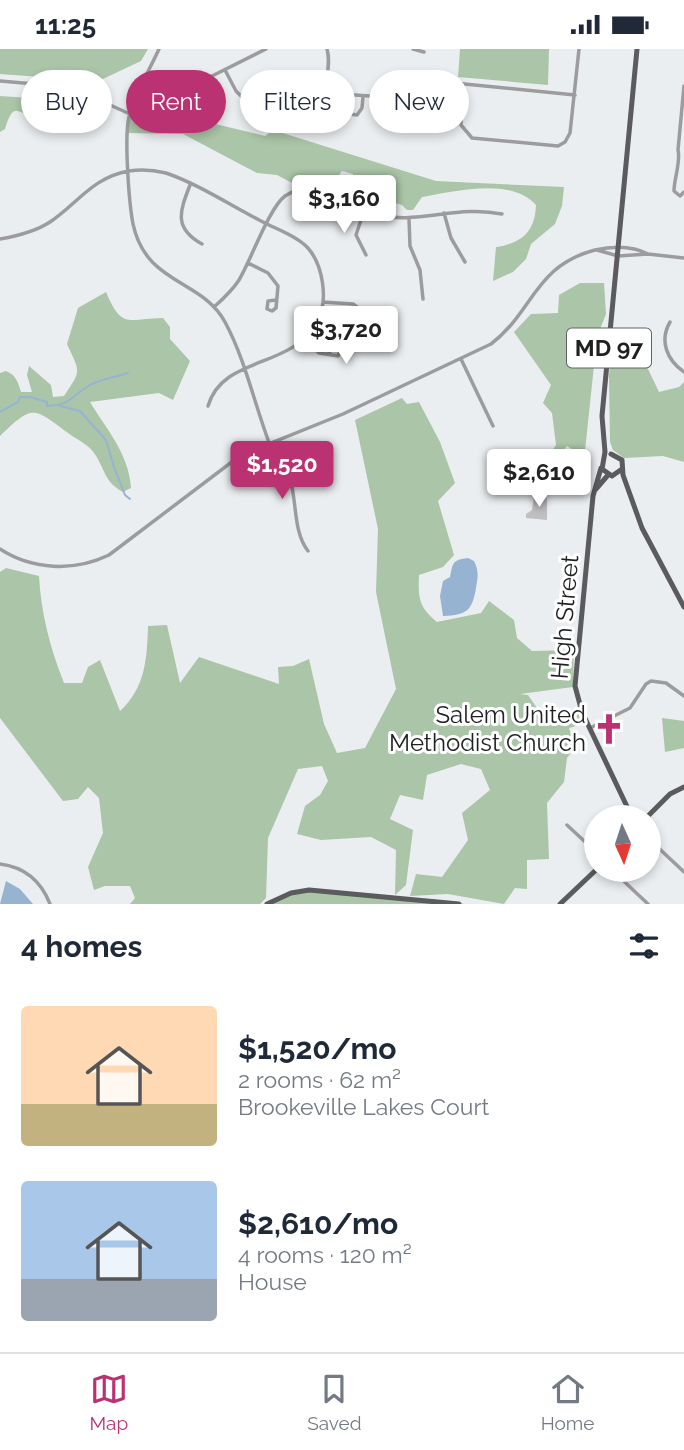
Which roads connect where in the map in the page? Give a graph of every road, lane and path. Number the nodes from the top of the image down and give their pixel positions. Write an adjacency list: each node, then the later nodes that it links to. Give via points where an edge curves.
1 (159, 49): 8 (street)
2 (266, 49): 9 (street)
3 (327, 49): 10 (street)
4 (413, 49): 7 (street)
5 (579, 49): 16 (street)
6 (637, 49): 35 (main road, MD 97)
7 (424, 52)
8 (150, 70)
9 (225, 70)
10 (329, 70)
11 (226, 72): 17 (street)
12 (0, 81): 20 (street, via 70,87)
13 (469, 86): 16 (street)
14 (684, 86): 24 (street, via 678,150)
15 (369, 95): 19 (street)
16 (575, 95): 23 (street, via 565,142 550,147 479,141)
17 (240, 96)
18 (355, 96): 19 (street)
19 (363, 97): 21 (street, via 360,112)
20 (126, 112)
21 (355, 114)
22 (127, 133): 25 (street)
23 (467, 133)
24 (682, 158): 27 (street, via 675,170 674,191 680,196)
25 (130, 171): 26 (street, via 155,171); 33 (street, via 92,185 37,229); 46 (street, via 134,226 146,254 166,276)
26 (191, 185): 32 (street); 34 (street, via 181,208 181,223)
27 (684, 193)
28 (364, 211): 31 (street); 32 (street, via 318,189 297,190 278,203); 38 (street, via 356,235)
29 (444, 213): 30 (street, via 475,209); 31 (street); 41 (street)
30 (502, 214)
31 (409, 219): 43 (street, via 410,246 420,270)
32 (267, 225): 42 (street); 45 (street, via 311,252 319,268)
33 (0, 239)
34 (202, 244)
35 (619, 246): 36 (street); 37 (street); 39 (main road, MD 97)
36 (597, 250): 39 (street); 51 (street, via 556,267 499,337)
37 (648, 254): 39 (street); 40 (street)
38 (366, 255)
39 (618, 255): 56 (main road, MD 97)
40 (684, 258)
41 (465, 262)
42 (248, 263): 44 (street, via 275,279); 46 (street, via 234,288)
43 (423, 299)
44 (276, 300)
45 (323, 302): 47 (street, via 353,304); 49 (street, via 317,322)
46 (214, 307): 52 (street, via 227,325)
47 (370, 317)
48 (670, 321): 53 (street, via 665,347)
49 (304, 338): 50 (street, via 319,353); 52 (street, via 282,354)
50 (328, 353)
51 (461, 359): 55 (street); 57 (street)
52 (244, 369): 54 (street, via 216,386); 57 (street)
53 (684, 372)
54 (208, 406)
55 (493, 426)
56 (603, 433): 58 (main road, MD 97); 59 (main road, MD 97)
57 (270, 442): 65 (street, via 228,463 103,558 46,566); 66 (street, via 275,459 290,478 302,542)
58 (611, 454): 59 (main road); 61 (main road, MD 97, via 620,457)
59 (603, 459): 60 (main road, MD 97)
60 (601, 467): 62 (main road, MD 97); 63 (main road, High Street)
61 (622, 469): 62 (main road); 64 (main road, MD 97)
62 (612, 475): 63 (main road); 64 (main road, MD 97)
63 (594, 491): 69 (main road, High Street, via 575,675 577,696)
64 (629, 496): 67 (main road, MD 97)
65 (0, 549)
66 (308, 551)
67 (684, 607)
68 (684, 696): 69 (street, via 651,681 630,708)
69 (590, 729): 71 (main road, High Street)
70 (684, 787): 72 (main road)
71 (626, 805)
72 (659, 805)
73 (567, 825): 74 (street)
74 (584, 841)
75 (662, 851): 77 (street)
76 (0, 864): 80 (street, via 31,876)
77 (684, 872)
78 (584, 881): 83 (main road)
79 (625, 882): 84 (street)
80 (50, 904)
81 (267, 904): 82 (main road, via 309,890)
82 (459, 904)
83 (560, 904)
84 (649, 904)

